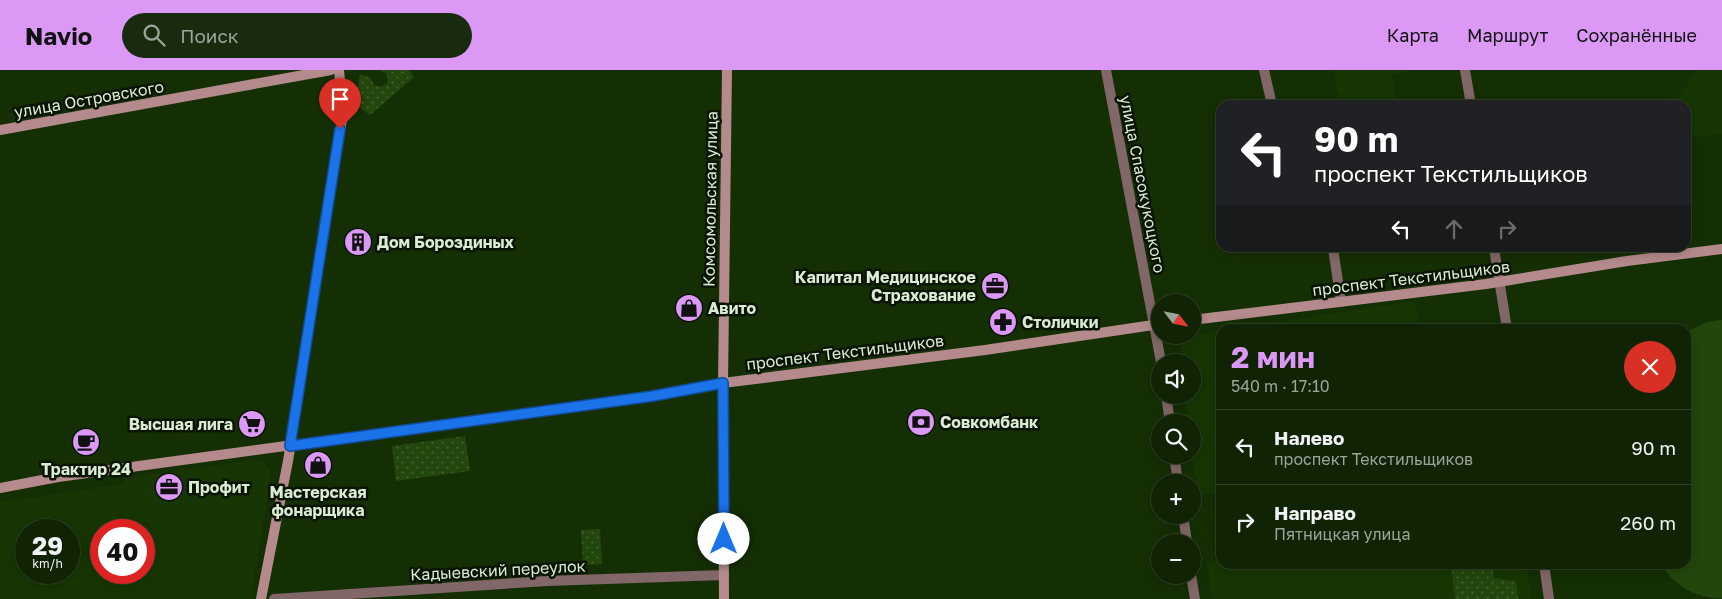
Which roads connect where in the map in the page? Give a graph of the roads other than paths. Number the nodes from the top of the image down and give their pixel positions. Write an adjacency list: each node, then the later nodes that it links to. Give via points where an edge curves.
1 (331, 70): 9 (street, улица Островского)
2 (340, 70): 20 (street, via 343,113)
3 (727, 70): 19 (street, Комсомольская улица)
4 (1106, 70): 14 (street, улица Спасокукоцкого)
5 (1264, 70): 7 (street)
6 (1465, 70): 8 (street)
7 (1271, 100)
8 (1470, 100)
9 (0, 130)
10 (1722, 249): 13 (street, проспект Текстильщиков)
11 (1334, 252): 15 (street)
12 (1495, 252): 13 (street)
13 (1500, 282): 15 (street, проспект Текстильщиков); 17 (street)
14 (1152, 294)
15 (1341, 302): 16 (street, проспект Текстильщиков)
16 (1201, 319)
17 (1506, 324)
18 (1151, 325): 19 (street, проспект Текстильщиков)
19 (723, 383): 20 (street, проспект Текстильщиков, via 653,396); 23 (street, Комсомольская улица)
20 (290, 446): 21 (street, проспект Текстильщиков); 25 (street)
21 (0, 488)
22 (1545, 569): 29 (street)
23 (724, 575): 26 (street, Кадыевский переулок, via 547,581); 27 (street, Комсомольская улица)
24 (1193, 584): 28 (street)
25 (261, 599)
26 (274, 599)
27 (724, 599)
28 (1195, 599)
29 (1550, 599)

